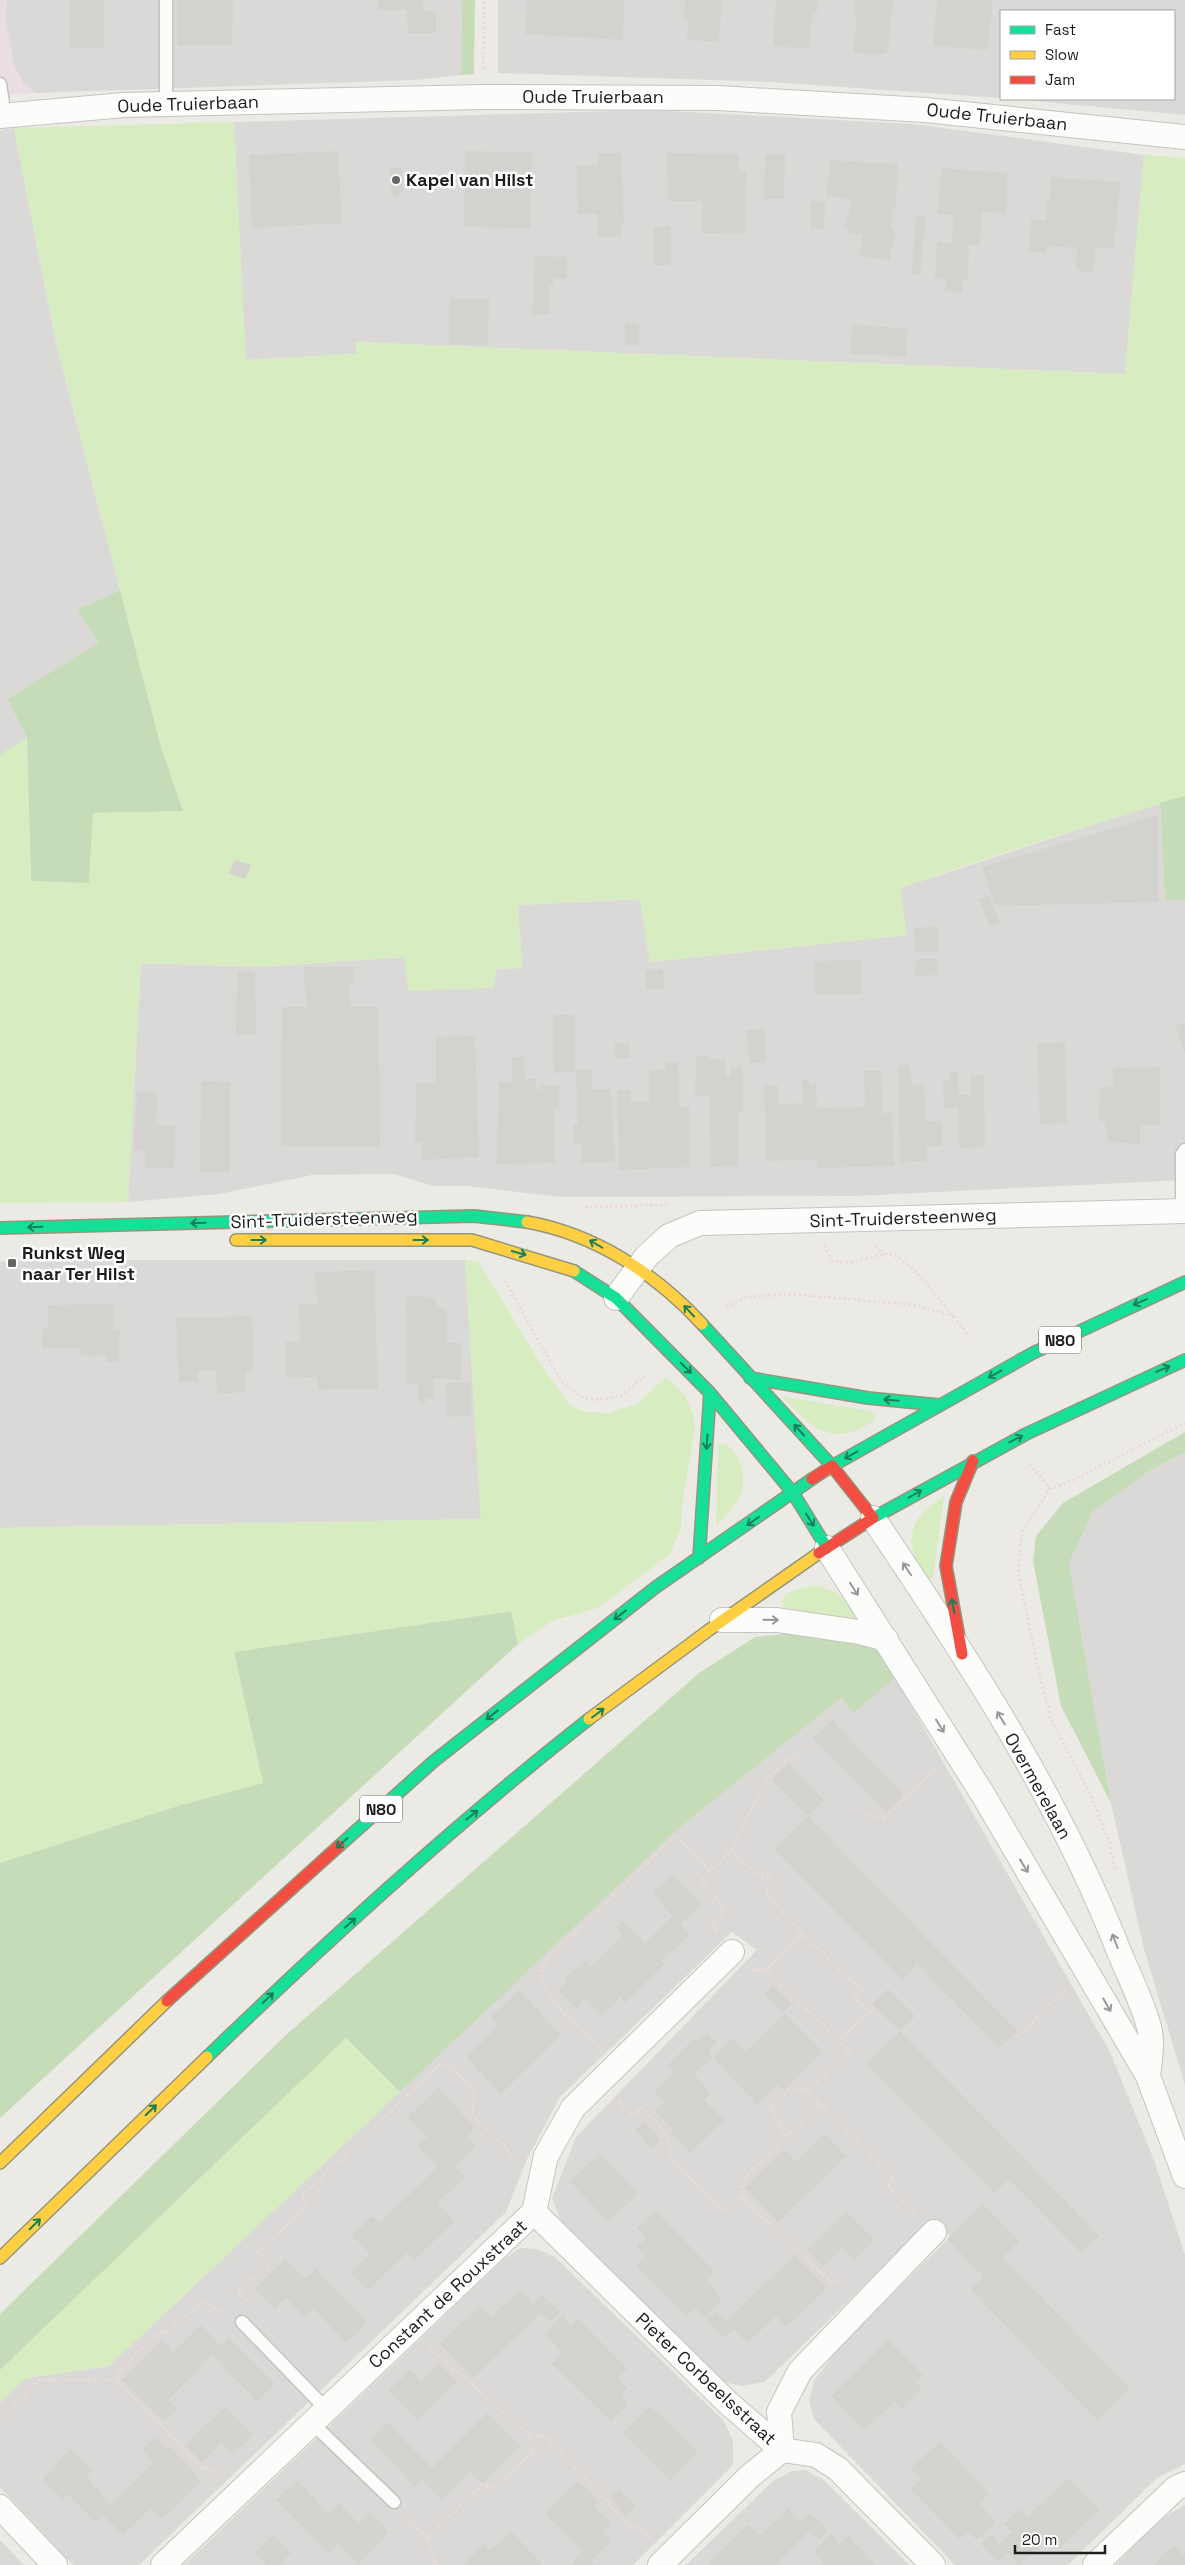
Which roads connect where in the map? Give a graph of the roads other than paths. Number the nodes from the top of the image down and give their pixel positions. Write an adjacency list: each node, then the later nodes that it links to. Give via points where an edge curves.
1 (166, 0): 3 (lane)
2 (0, 84): 4 (lane)
3 (166, 104): 4 (street, Oude Truierbaan); 5 (street, Oude Truierbaan, via 482,97 718,98 924,110)
4 (2, 116)
5 (1185, 137)
6 (1185, 1150): 7 (lane, via 1182,1154)
7 (1183, 1211): 10 (street, Sint-Truidersteenweg, via 700,1223 669,1236)
8 (0, 1228): 10 (main road, Sint-Truidersteenweg, one-way to 8, via 587,1239 543,1224 506,1217)
9 (226, 1240): 12 (main road, Sint-Truidersteenweg, one-way to 12, via 472,1240 570,1268)
10 (638, 1268): 12 (street, Sint-Truidersteenweg); 14 (main road, Sint-Truidersteenweg, one-way to 10, via 679,1301)
11 (1185, 1282): 16 (main road, N80, one-way to 16, via 1033,1353)
12 (616, 1298): 15 (main road, Sint-Truidersteenweg, one-way to 15)
13 (1185, 1360): 17 (main road, one-way to 13)
14 (750, 1378): 16 (main road, one-way to 14, via 868,1398); 18 (main road, Sint-Truidersteenweg, one-way to 14)
15 (710, 1393): 19 (main road, Sint-Truidersteenweg); 22 (main road, one-way to 22)
16 (939, 1405): 18 (main road, N80, one-way to 18)
17 (973, 1461): 20 (main road, one-way to 17); 25 (main road, one-way to 17, via 946,1566 956,1502)
18 (832, 1466): 19 (main road, N80); 20 (main road, Sint-Truidersteenweg)
19 (793, 1493): 21 (main road, Sint-Truidersteenweg, one-way to 21); 22 (main road, N80, one-way to 22)
20 (873, 1518): 21 (main road); 25 (street, Overmerelaan, one-way to 20)
21 (827, 1548): 23 (main road); 24 (street, Overmerelaan, one-way to 24)
22 (699, 1558): 28 (main road, N80, one-way to 28, via 656,1587 434,1761 183,1986)
23 (722, 1620): 24 (street, one-way to 24, via 777,1620); 32 (main road, one-way to 23, via 235,2028 449,1833 580,1726)
24 (886, 1639): 27 (street, Overmerelaan, one-way to 27, via 982,1793)
25 (962, 1654): 27 (street, Overmerelaan, one-way to 25, via 1149,2027 1101,1906 1022,1754)
26 (732, 1952): 30 (street, Constant de Rouxstraat, via 573,2108 546,2156)
27 (1148, 2076): 29 (street, Overmerelaan)
28 (0, 2163)
29 (1185, 2176)
30 (534, 2212): 34 (street, Constant de Rouxstraat); 35 (street, Pieter Corbeelsstraat, via 727,2402)
31 (934, 2232): 35 (street, via 800,2371 779,2412)
32 (0, 2258)
33 (242, 2322): 34 (lane)
34 (319, 2416): 37 (lane); 41 (street, Constant de Rouxstraat)
35 (782, 2450): 39 (street, via 750,2476); 42 (street, Pieter Corbeelsstraat, via 816,2455 838,2469)
36 (1185, 2484): 43 (street, via 1176,2488)
37 (394, 2502)
38 (0, 2507): 40 (street)
39 (666, 2560)
40 (55, 2565)
41 (163, 2565)
42 (933, 2565)
43 (1095, 2565)

